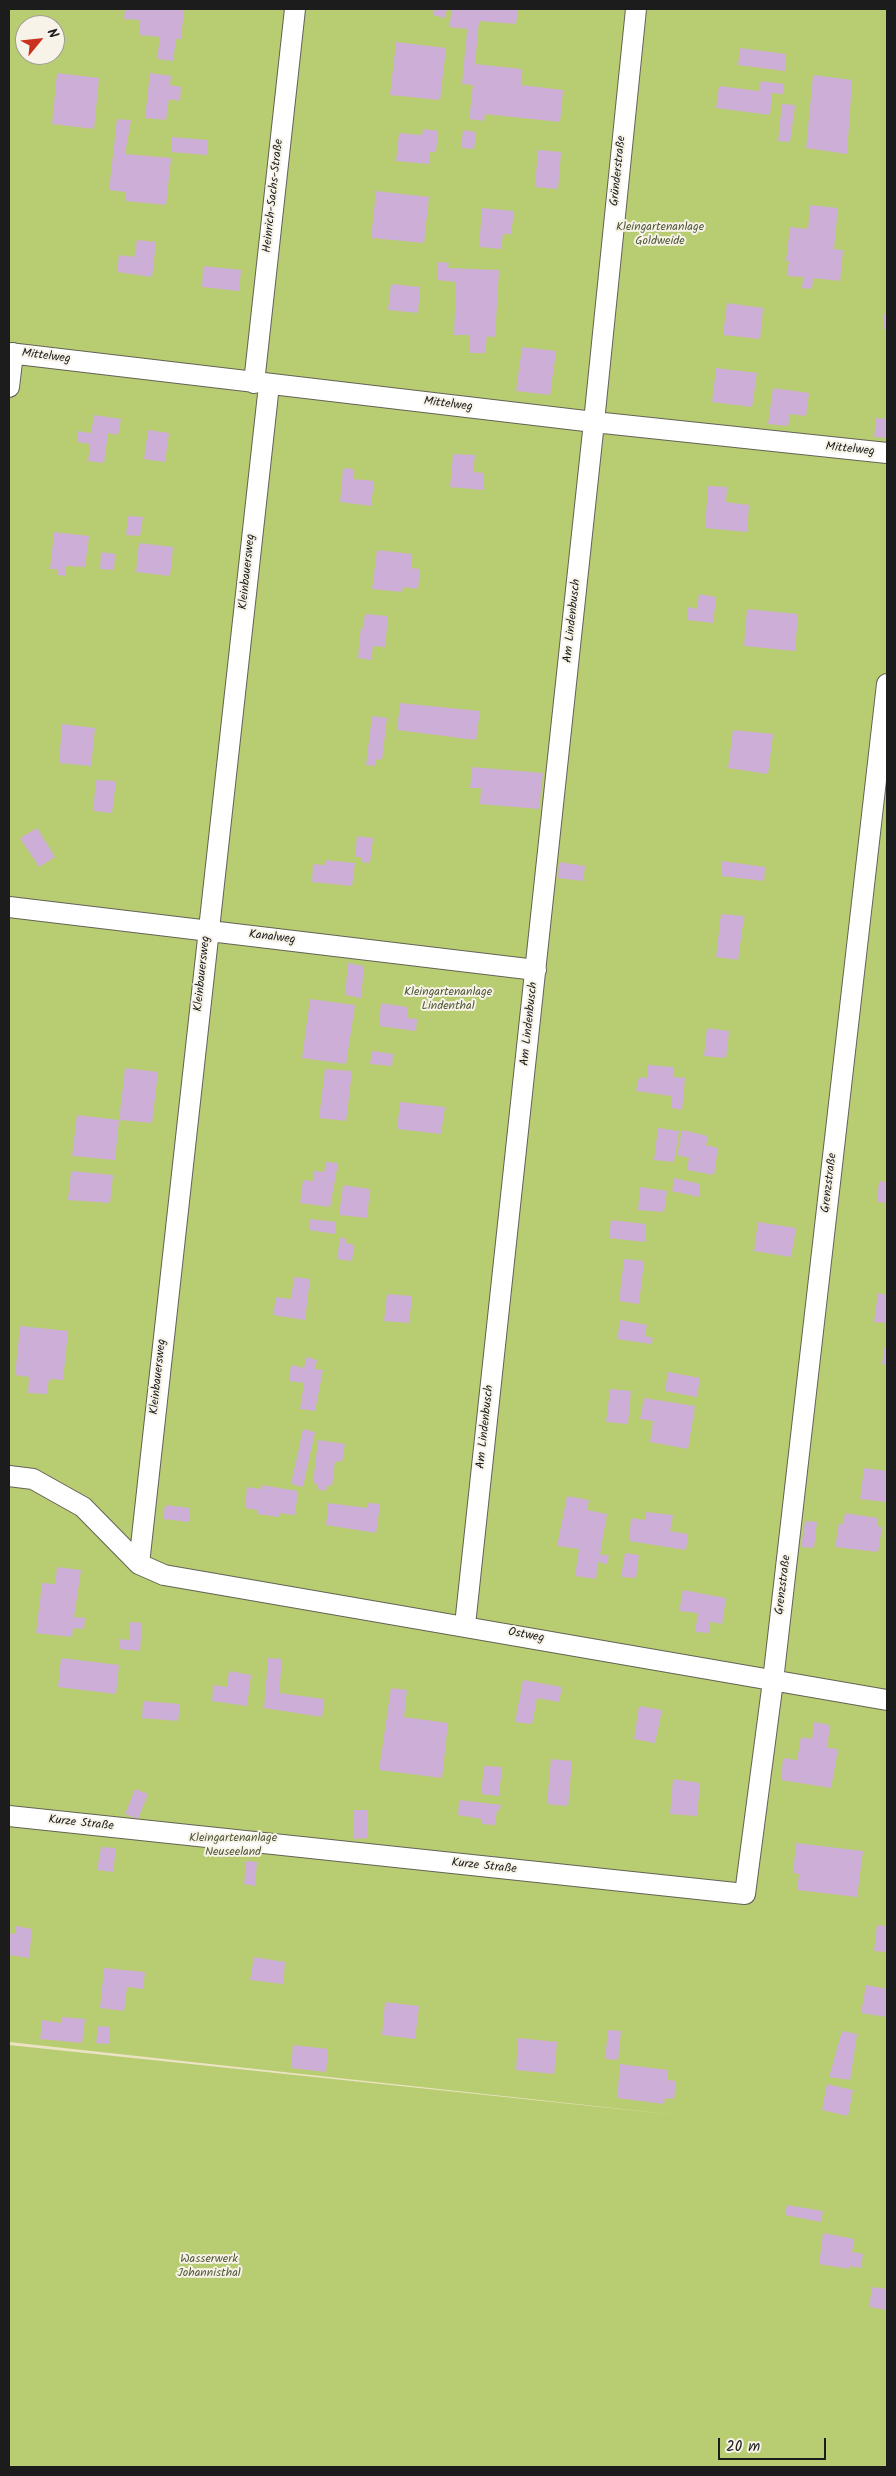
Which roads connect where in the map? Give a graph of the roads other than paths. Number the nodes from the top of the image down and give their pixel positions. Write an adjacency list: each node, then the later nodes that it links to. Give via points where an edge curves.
1 (295, 9): 4 (lane, Heinrich-Sachs-Straße)
2 (636, 9): 6 (lane, Gründerstraße)
3 (11, 353): 4 (lane, Mittelweg); 5 (lane)
4 (261, 384): 6 (lane, Mittelweg); 10 (lane, Kleinbauersweg)
5 (9, 388)
6 (594, 422): 7 (lane, Mittelweg); 11 (lane, Am Lindenbusch)
7 (887, 454)
8 (887, 684): 15 (lane, Grenzstraße)
9 (9, 907): 10 (lane, Kanalweg)
10 (208, 930): 11 (lane, Kanalweg); 13 (lane, Kleinbauersweg)
11 (536, 970): 14 (lane, Am Lindenbusch)
12 (9, 1476): 13 (lane, via 33,1479 83,1507)
13 (139, 1564): 14 (lane, Ostweg, via 164,1575)
14 (465, 1625): 15 (lane, Ostweg)
15 (774, 1681): 16 (lane, Ostweg); 17 (lane, Kurze Straße, via 745,1894)
16 (887, 1700)
17 (9, 1816)

